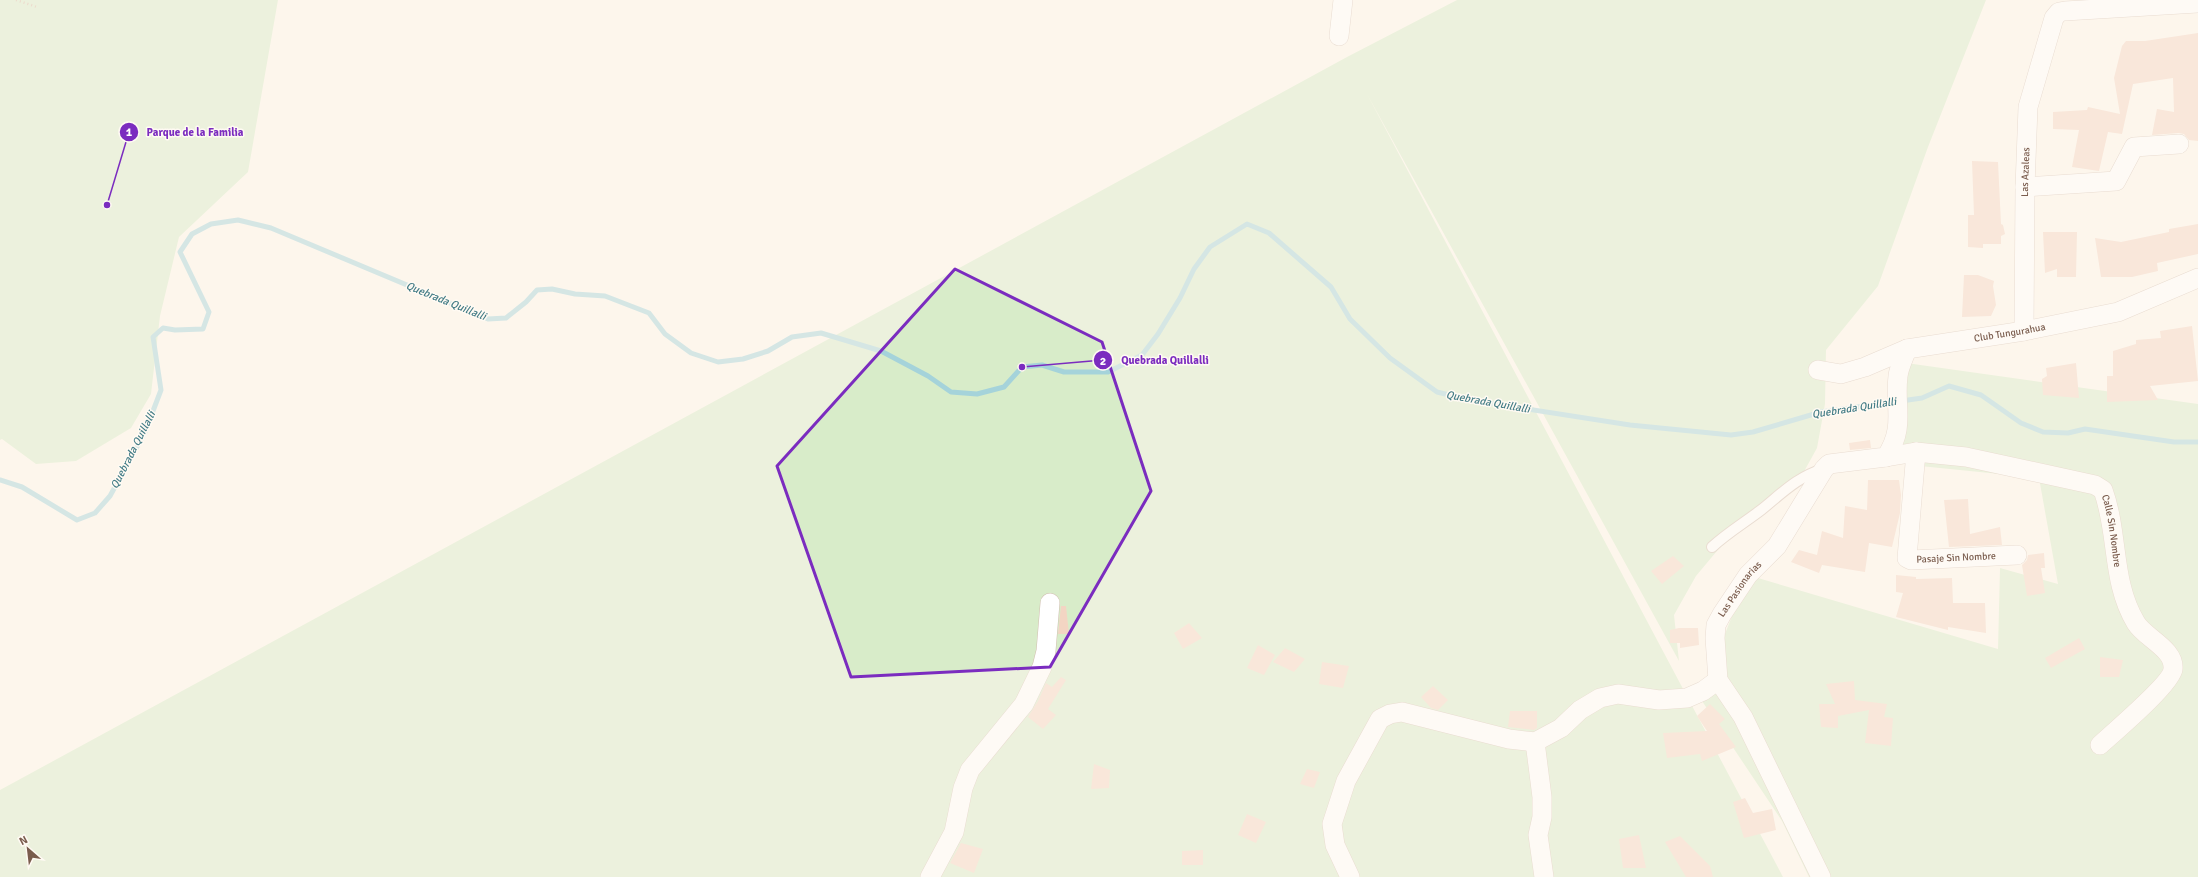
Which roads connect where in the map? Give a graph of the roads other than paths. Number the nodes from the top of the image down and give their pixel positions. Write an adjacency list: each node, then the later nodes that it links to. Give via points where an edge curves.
1 (1343, 0): 3 (street)
2 (2198, 3): 5 (street, Las Azaleas, via 2059,12 2054,18 2028,107)
3 (1339, 36)
4 (2179, 144): 5 (street, via 2134,147 2116,181)
5 (2025, 187): 7 (street, Las Azaleas)
6 (2198, 278): 7 (street, Club Tungurahua, via 2118,312)
7 (2024, 331): 8 (street, Club Tungurahua)
8 (1907, 350): 9 (street, Club Tungurahua, via 1841,374); 11 (street, via 1898,376 1899,424 1894,444)
9 (1818, 370)
10 (1916, 452): 11 (street, Calle Sin Nombre); 14 (street, Pasaje Sin Nombre, via 1907,558 1911,560); 18 (street, Calle Sin Nombre, via 1966,457 2006,465 2095,485 2104,490 2122,592 2136,624 2168,654 2174,670 2164,686)
11 (1886, 457): 12 (street, via 1829,464)
12 (1824, 469): 13 (lane, via 1810,472 1794,482); 16 (street, Las Pasionarias, via 1777,546 1748,575 1716,625)
13 (1712, 548)
14 (2017, 555)
15 (1050, 603): 19 (street, via 1042,667 1024,704 970,770 963,788 954,832)
16 (1718, 680): 17 (street, via 1687,698 1659,700 1618,694 1600,698 1580,710 1561,728); 22 (street, via 1743,717)
17 (1535, 742): 20 (street, via 1509,739 1402,712 1380,719 1346,781 1332,824 1335,845); 21 (street, via 1542,797 1542,817 1538,835)
18 (2100, 745)
19 (930, 877)
20 (1350, 877)
21 (1544, 877)
22 (1821, 877)

